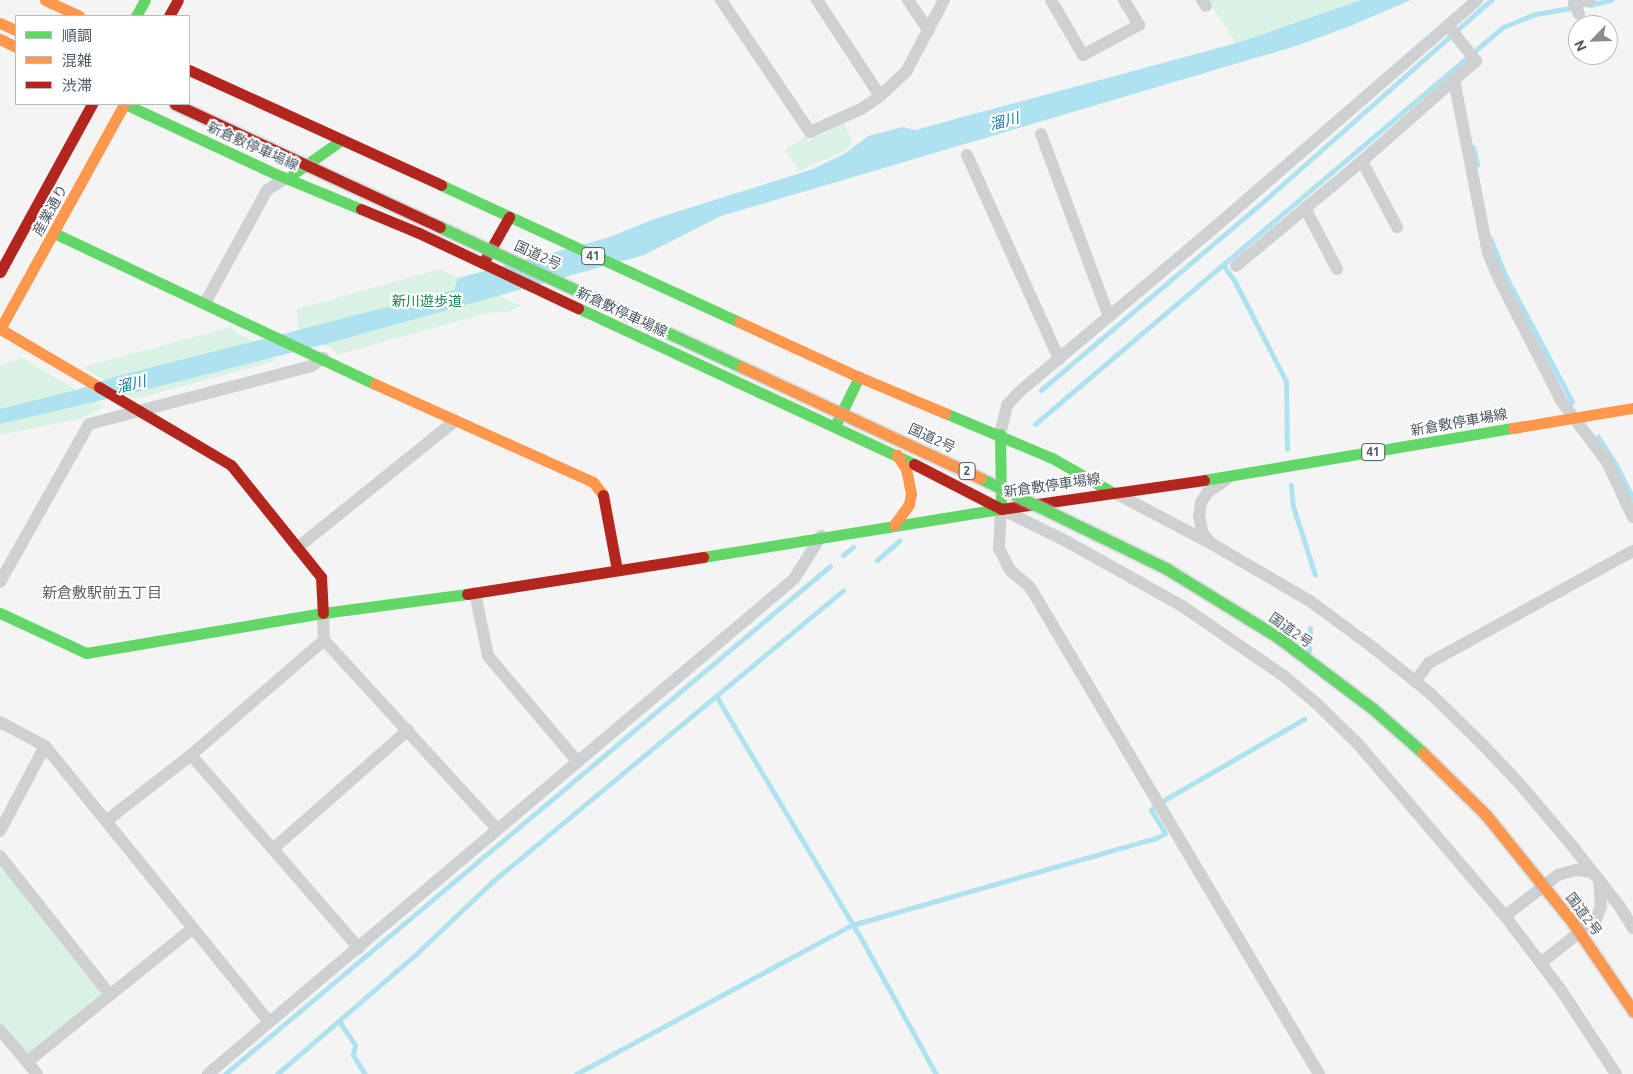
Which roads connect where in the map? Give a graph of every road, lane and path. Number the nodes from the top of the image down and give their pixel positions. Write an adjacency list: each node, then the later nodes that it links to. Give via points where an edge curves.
1 (45, 0): 13 (main road)
2 (145, 0): 14 (main road)
3 (178, 0): 15 (main road)
4 (722, 0): 24 (street, via 810,132 861,109)
5 (817, 0): 24 (street)
6 (908, 0): 18 (street)
7 (944, 0): 18 (street)
8 (1051, 0): 9 (street, via 1083,55 1139,25)
9 (1124, 0)
10 (1477, 0): 19 (street)
11 (1590, 0): 12 (street)
12 (1577, 10)
13 (77, 15)
14 (137, 15)
15 (170, 15)
16 (0, 23): 17 (main road)
17 (15, 30)
18 (929, 31): 24 (street, via 906,72)
19 (1453, 32): 23 (street, via 1476,61); 43 (street)
20 (0, 39): 21 (main road)
21 (15, 46)
22 (190, 70): 30 (main road, 新倉敷停車場線 / 41)
23 (1457, 77): 32 (street); 50 (street, via 1488,253 1536,353 1562,402)
24 (880, 96)
25 (91, 105): 41 (main road, 産業通り)
26 (124, 105): 37 (main road, 産業通り)
27 (127, 105): 33 (main road, 新倉敷停車場線)
28 (177, 105): 88 (main road, 国道2号 / 2, bridge, via 970,473 1167,569 1279,638 1372,708 1486,815 1573,923)
29 (1041, 134): 43 (street)
30 (340, 141): 33 (main road); 35 (main road, 新倉敷停車場線 / 41)
31 (967, 155): 46 (street)
32 (1362, 160): 34 (street); 36 (street)
33 (286, 178): 38 (main road, 新倉敷停車場線); 42 (street, via 267,190)
34 (1305, 208): 39 (street); 40 (street)
35 (509, 218): 38 (main road); 47 (main road, 新倉敷停車場線 / 41)
36 (1397, 227)
37 (54, 233): 42 (main road); 44 (main road, 産業通り)
38 (483, 263): 52 (main road, 新倉敷停車場線)
39 (1236, 266)
40 (1338, 269)
41 (0, 272)
42 (205, 304): 45 (main road)
43 (1109, 317): 46 (street)
44 (0, 329): 49 (main road)
45 (323, 358): 49 (street, via 312,366); 51 (main road)
46 (1059, 359): 53 (street, via 1007,405)
47 (859, 377): 52 (main road); 53 (main road, 新倉敷停車場線 / 41)
48 (1633, 408): 50 (main road, 新倉敷停車場線 / 41)
49 (138, 411): 62 (main road, via 231,465); 65 (street, via 89,424)
50 (1574, 417): 55 (main road, 新倉敷停車場線 / 41); 58 (street, via 1608,462)
51 (455, 421): 62 (street); 64 (main road, via 593,482 602,491)
52 (836, 426): 54 (main road, 新倉敷停車場線)
53 (1000, 434): 56 (main road, 新倉敷停車場線 / 41, via 1052,458); 57 (main road)
54 (897, 455): 57 (main road, 新倉敷停車場線); 59 (main road, via 906,469 911,494 909,504)
55 (1235, 475): 56 (main road, 新倉敷停車場線 / 41); 61 (street, via 1208,492 1201,502 1199,517 1203,534)
56 (1112, 492): 57 (main road, 新倉敷停車場線 / 41); 61 (street)
57 (1001, 509): 59 (main road); 82 (street, via 1066,540 1182,606 1284,676 1358,744); 94 (street, via 999,548 1010,570 1030,587)
58 (1633, 517)
59 (894, 525): 60 (main road)
60 (822, 536): 64 (main road); 75 (street, via 794,579)
61 (1212, 544): 70 (street, via 1310,601)
62 (297, 548): 67 (main road, via 321,578)
63 (1633, 551): 70 (street, via 1429,663)
64 (617, 570): 66 (main road)
65 (0, 582)
66 (475, 593): 67 (main road); 75 (street, via 488,656)
67 (323, 613): 68 (main road, via 86,652); 69 (street)
68 (0, 614)
69 (324, 640): 72 (street); 74 (street)
70 (1415, 682): 81 (street, via 1520,784)
71 (0, 722): 73 (street)
72 (408, 730): 77 (street); 79 (street)
73 (45, 746): 76 (street); 78 (street)
74 (191, 755): 76 (street); 79 (street)
75 (578, 762): 77 (street)
76 (106, 821): 83 (street)
77 (497, 829): 85 (street)
78 (0, 831)
79 (273, 849): 85 (street)
80 (0, 856): 87 (street)
81 (1596, 876): 82 (street, via 1576,870 1558,876); 84 (street); 86 (street, via 1601,906 1596,919)
82 (1505, 916): 86 (street)
83 (192, 928): 87 (street); 89 (street)
84 (1633, 928)
85 (359, 948): 89 (street)
86 (1541, 963): 95 (street)
87 (110, 995): 91 (street)
88 (1633, 1011)
89 (270, 1022): 93 (street)
90 (0, 1030): 91 (street)
91 (27, 1062): 92 (street)
92 (37, 1074)
93 (208, 1074)
94 (1319, 1074)
95 (1616, 1074)

